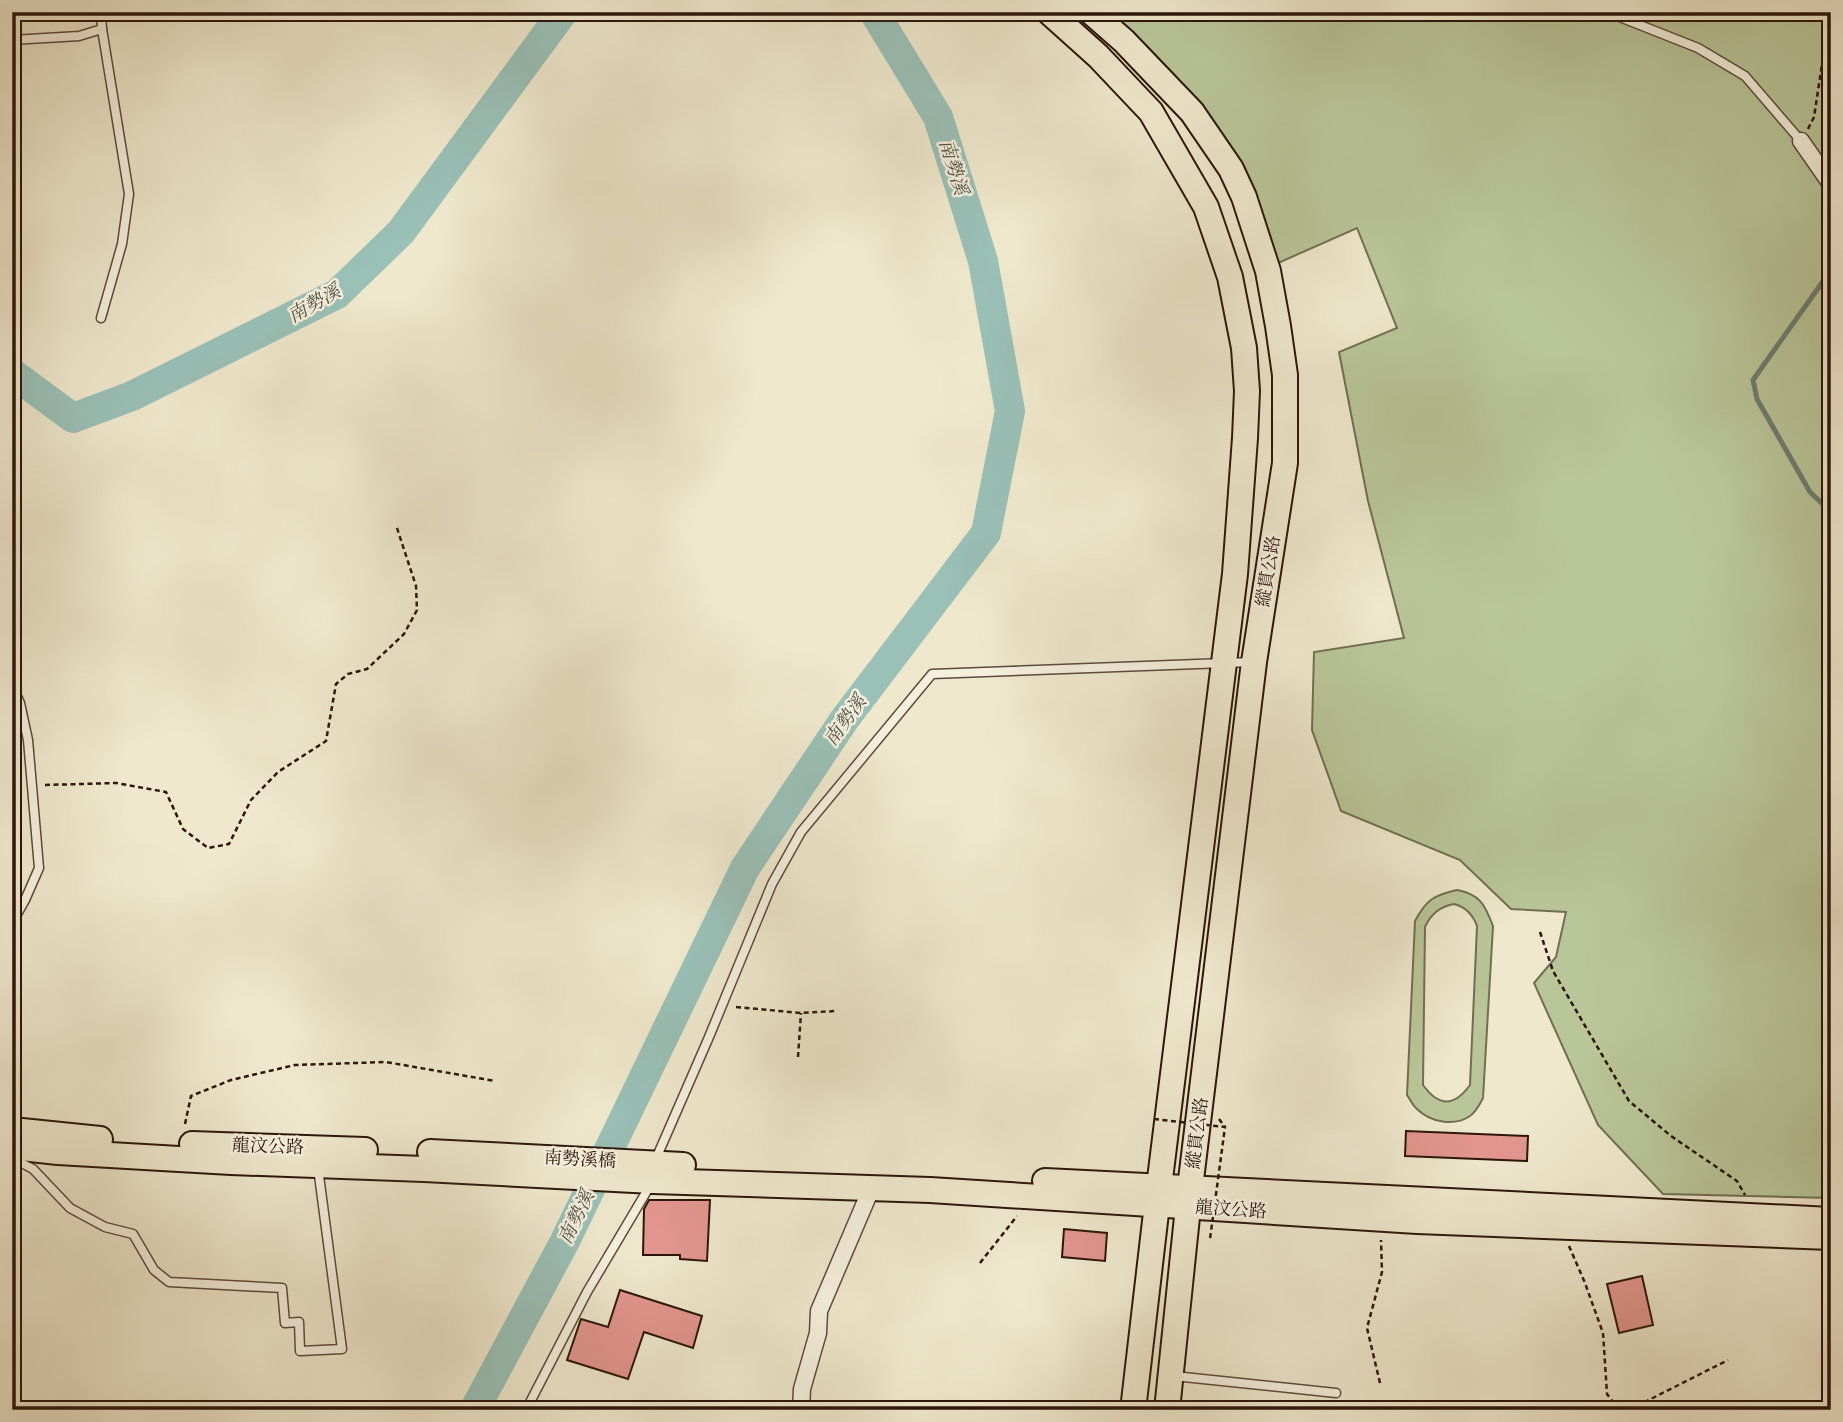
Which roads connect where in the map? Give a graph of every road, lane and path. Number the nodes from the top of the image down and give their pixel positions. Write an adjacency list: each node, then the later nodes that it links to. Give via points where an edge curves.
1 (101, 12): 6 (lane)
2 (1049, 12): 13 (main road, 縱貫公路, via 1151,112 1206,207 1230,277 1247,391)
3 (1091, 12): 12 (main road, 縱貫公路, via 1192,112 1231,169 1268,271 1285,375 1285,463)
4 (1607, 12): 8 (lane, via 1698,48 1745,76)
5 (1830, 12): 8 (path, via 1814,117)
6 (102, 29): 7 (lane, via 79,36); 10 (lane, via 129,194 122,244)
7 (12, 40)
8 (1801, 141): 9 (street)
9 (1831, 184)
10 (101, 318)
11 (396, 525): 15 (path, via 416,586 417,610 404,634 367,669 348,674 336,684 326,741 278,772 251,800 229,844 208,848 183,829 166,792 116,783)
12 (1254, 662): 13 (lane); 36 (main road, 縱貫公路)
13 (1224, 664): 18 (lane, via 932,674 801,832 772,884); 34 (main road, 縱貫公路)
14 (12, 685): 15 (lane, via 28,740)
15 (33, 786): 16 (lane, via 39,868)
16 (12, 923)
17 (1540, 932): 37 (path, via 1553,971 1629,1101 1737,1181)
18 (722, 1006): 20 (path); 30 (lane)
19 (836, 1011): 20 (path)
20 (801, 1013): 21 (path)
21 (798, 1057)
22 (495, 1081): 25 (path, via 386,1062 295,1065 231,1080 191,1096)
23 (1154, 1119): 42 (path, bridge, via 1225,1128)
24 (12, 1130): 25 (main road, 龍汶公路)
25 (181, 1143): 27 (main road, 龍汶公路)
26 (12, 1147): 27 (main road, 龍汶公路, via 148,1158)
27 (318, 1156): 28 (lane, via 342,1349 300,1351 299,1322 285,1323 282,1287 169,1282 154,1270 133,1234 105,1227 70,1208 33,1169); 29 (main road, 龍汶公路)
28 (12, 1158)
29 (523, 1165): 30 (main road, 南勢溪橋)
30 (643, 1172): 31 (main road, 龍汶公路); 33 (main road, 龍汶公路); 48 (lane)
31 (930, 1182): 32 (main road, 龍汶公路); 33 (main road, 龍汶公路)
32 (998, 1187): 34 (main road, 龍汶公路); 35 (main road, 龍汶公路)
33 (871, 1189): 49 (street, via 819,1311 818,1333 802,1389)
34 (1158, 1196): 35 (main road, 龍汶公路); 36 (main road, 龍汶公路); 50 (main road, 縱貫公路)
35 (1024, 1197): 43 (path, via 1025,1205)
36 (1189, 1197): 37 (main road, 龍汶公路); 38 (main road, 龍汶公路); 45 (main road, 縱貫公路)
37 (1758, 1217): 39 (main road, 龍汶公路)
38 (1380, 1219): 40 (main road, 龍汶公路); 46 (path, via 1382,1272 1367,1328)
39 (1831, 1220)
40 (1561, 1227): 41 (main road, 龍汶公路); 52 (path, via 1602,1333 1607,1394)
41 (1831, 1237)
42 (1210, 1239)
43 (980, 1262)
44 (1728, 1360): 53 (path)
45 (1171, 1376): 47 (lane); 51 (main road, 縱貫公路)
46 (1380, 1383)
47 (1336, 1393)
48 (526, 1410)
49 (802, 1410)
50 (1133, 1410)
51 (1167, 1410)
52 (1619, 1410)
53 (1629, 1410)

